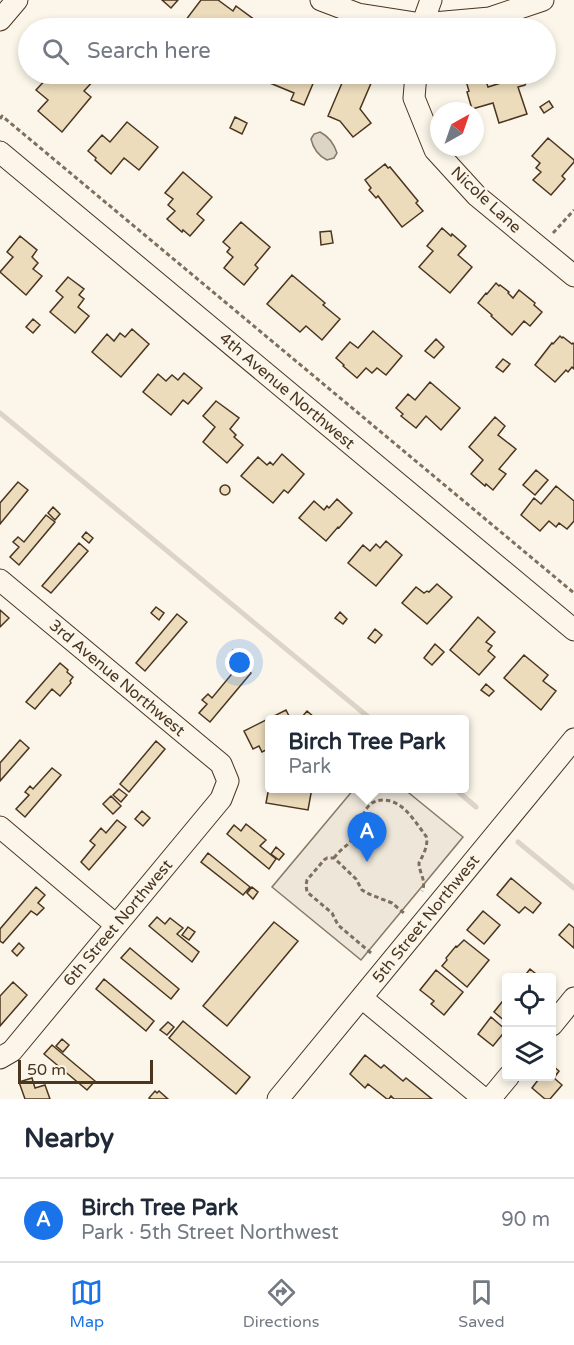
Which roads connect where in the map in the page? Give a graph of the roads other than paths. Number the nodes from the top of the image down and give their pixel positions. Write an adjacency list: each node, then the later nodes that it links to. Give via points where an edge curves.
1 (17, 0): 8 (street)
2 (321, 0): 5 (street)
3 (431, 0): 6 (street)
4 (543, 0): 7 (street)
5 (379, 18)
6 (424, 18)
7 (490, 18)
8 (0, 20)
9 (415, 84): 11 (street, Nicole Lane, via 414,98 435,150 477,196)
10 (0, 152): 13 (street, 4th Avenue Northwest)
11 (574, 276)
12 (0, 580): 15 (street, 3rd Avenue Northwest, via 221,764)
13 (574, 630)
14 (574, 739): 18 (street, 5th Street Northwest)
15 (228, 781): 17 (street, 6th Street Northwest, via 221,799)
16 (0, 827): 17 (street)
17 (117, 925): 21 (street, 6th Street Northwest, via 12,1051)
18 (362, 998): 23 (street, 5th Street Northwest); 24 (street)
19 (574, 998): 20 (street)
20 (556, 1020)
21 (0, 1058)
22 (505, 1081): 25 (street)
23 (278, 1099)
24 (483, 1099)
25 (490, 1099)

